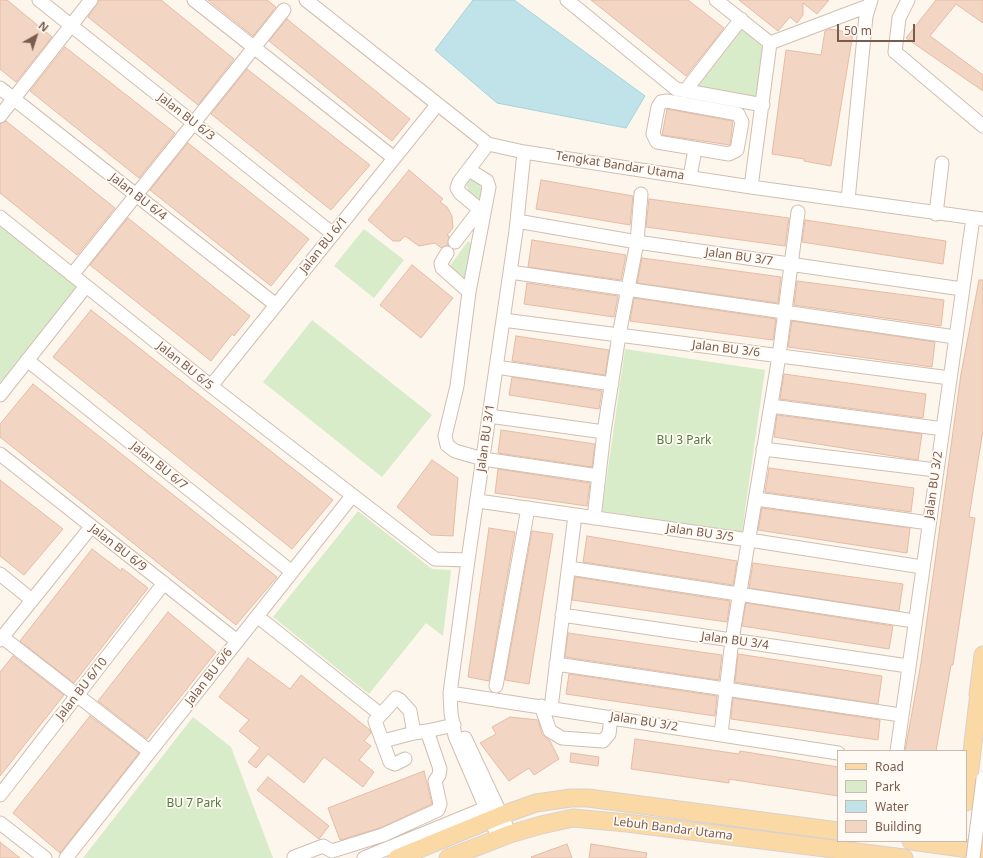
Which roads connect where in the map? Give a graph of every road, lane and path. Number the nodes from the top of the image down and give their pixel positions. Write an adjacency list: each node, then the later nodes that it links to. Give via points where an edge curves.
1 (39, 0): 11 (street, Jalan BU 6/3)
2 (91, 0): 11 (street)
3 (194, 0): 13 (street)
4 (568, 0): 15 (street, via 671,86)
5 (716, 0): 10 (street)
6 (908, 0): 21 (street, via 898,18 895,52)
7 (309, 1): 17 (street, Tengkat Bandar Utama)
8 (870, 3): 12 (street); 32 (street)
9 (284, 10): 13 (street)
10 (741, 19): 12 (street); 15 (street)
11 (71, 25): 16 (street); 20 (street, Jalan BU 6/3)
12 (770, 43): 18 (street)
13 (253, 48): 20 (street); 25 (street)
14 (0, 88): 16 (street, Jalan BU 6/4)
15 (685, 91): 18 (street)
16 (14, 99): 19 (street); 31 (street, Jalan BU 6/4)
17 (437, 105): 22 (street, Tengkat Bandar Utama); 25 (street, Jalan BU 6/1)
18 (763, 105): 29 (street)
19 (0, 116)
20 (194, 123): 31 (street); 39 (street, Jalan BU 6/3)
21 (983, 126)
22 (488, 144): 24 (street, Tengkat Bandar Utama); 27 (street)
23 (695, 149): 23 (street, via 654,140 658,107 662,102 720,110 740,116 742,122 735,152 729,154); 28 (street)
24 (524, 152): 28 (street, Tengkat Bandar Utama); 38 (street, Jalan BU 3/1)
25 (394, 158): 39 (street, Jalan BU 6/1)
26 (942, 163): 35 (street)
27 (469, 170): 33 (street, via 485,179 488,184); 33 (street, via 457,188)
28 (690, 177): 29 (street, Tengkat Bandar Utama)
29 (751, 187): 32 (street, Tengkat Bandar Utama)
30 (641, 194): 41 (street)
31 (136, 195): 45 (street); 50 (street, Jalan BU 6/4)
32 (848, 200): 35 (street, Tengkat Bandar Utama)
33 (482, 211): 40 (street); 49 (street)
34 (798, 212): 43 (street)
35 (936, 214): 37 (street, Tengkat Bandar Utama)
36 (0, 218): 45 (street, Jalan BU 6/5)
37 (978, 219): 47 (street, Jalan BU 3/2)
38 (517, 221): 41 (street, Jalan BU 3/7); 44 (street, Jalan BU 3/1)
39 (333, 234): 50 (street, Jalan BU 6/1)
40 (456, 242)
41 (637, 242): 43 (street, Jalan BU 3/7); 48 (street)
42 (447, 253): 49 (street, via 441,263 442,268)
43 (791, 264): 47 (street, Jalan BU 3/7); 51 (street)
44 (510, 272): 48 (street); 52 (street, Jalan BU 3/1)
45 (72, 275): 46 (street, Jalan BU 6/5)
46 (86, 286): 56 (street); 60 (street, Jalan BU 6/5)
47 (962, 289): 54 (street, Jalan BU 3/2)
48 (628, 291): 51 (street); 53 (street)
49 (469, 292): 68 (street, via 456,386 445,441 455,451)
50 (276, 305): 60 (street, Jalan BU 6/1)
51 (785, 312): 54 (street); 55 (street)
52 (503, 320): 53 (street, Jalan BU 3/6); 57 (street, Jalan BU 3/1)
53 (619, 335): 55 (street, Jalan BU 3/6); 59 (street)
54 (955, 336): 58 (street, Jalan BU 3/2)
55 (779, 356): 58 (street, Jalan BU 3/6); 62 (street)
56 (27, 360): 61 (street); 83 (street, Jalan BU 6/7)
57 (496, 367): 59 (street); 63 (street, Jalan BU 3/1)
58 (950, 378): 69 (street, Jalan BU 3/2)
59 (612, 384): 65 (street)
60 (211, 386): 71 (street, Jalan BU 6/5)
61 (0, 395)
62 (770, 406): 64 (street); 66 (street)
63 (489, 416): 65 (street); 68 (street, Jalan BU 3/1)
64 (936, 428)
65 (604, 432): 70 (street)
66 (763, 449): 69 (street); 72 (street)
67 (0, 454): 78 (street, Jalan BU 6/9)
68 (483, 459): 70 (street); 73 (street, Jalan BU 3/1)
69 (936, 470): 77 (street, Jalan BU 3/2)
70 (599, 476): 76 (street)
71 (352, 496): 80 (street, Jalan BU 6/5, via 435,559); 83 (street, Jalan BU 6/6)
72 (756, 499): 77 (street); 79 (street)
73 (478, 501): 74 (street, Jalan BU 3/5); 80 (street, Jalan BU 3/1)
74 (528, 508): 75 (street, Jalan BU 3/5); 98 (street)
75 (575, 515): 76 (street, Jalan BU 3/5); 82 (street)
76 (594, 518): 79 (street, Jalan BU 3/5)
77 (929, 523): 81 (street, Jalan BU 3/2)
78 (92, 526): 85 (street, Jalan BU 6/9); 87 (street)
79 (749, 540): 81 (street, Jalan BU 3/5); 86 (street)
80 (468, 560): 100 (street, Jalan BU 3/1)
81 (922, 567): 90 (street, Jalan BU 3/2)
82 (569, 568): 86 (street); 89 (street)
83 (292, 572): 88 (street, Jalan BU 6/6)
84 (0, 574): 87 (street)
85 (164, 583): 93 (street, Jalan BU 6/9); 101 (street, Jalan BU 6/10)
86 (740, 594): 90 (street); 92 (street)
87 (32, 600): 91 (street)
88 (257, 616): 93 (street, Jalan BU 6/6); 104 (street)
89 (562, 616): 92 (street, Jalan BU 3/4); 95 (street)
90 (914, 622): 96 (street, Jalan BU 3/2)
91 (1, 639): 101 (street)
92 (732, 640): 96 (street, Jalan BU 3/4); 99 (street)
93 (236, 641): 113 (street, Jalan BU 6/6)
94 (983, 655): 102 (main road)
95 (556, 664): 99 (street); 103 (street)
96 (908, 666): 105 (street, Jalan BU 3/2)
97 (983, 684): 102 (main road)
98 (496, 686)
99 (726, 689): 105 (street); 110 (street)
100 (450, 693): 103 (street, Jalan BU 3/2); 107 (street, Jalan BU 3/1)
101 (77, 695): 113 (street); 118 (street, Jalan BU 6/10)
102 (978, 701): 117 (main road)
103 (546, 707): 106 (street, Jalan BU 3/2); 106 (street, via 550,731 562,738 603,741 609,734)
104 (380, 714): 109 (street, via 397,698 410,711); 111 (street, via 375,721)
105 (901, 715): 112 (street, Jalan BU 3/2)
106 (611, 717): 110 (street, Jalan BU 3/2)
107 (454, 725): 108 (street); 119 (street, Jalan BU 3/1, via 462,733)
108 (427, 730): 109 (street); 120 (street, via 440,769 435,781 440,804 436,813)
109 (414, 733): 111 (street)
110 (721, 734): 114 (street, Jalan BU 3/2)
111 (383, 741): 115 (street, via 390,762 395,764)
112 (897, 750)
113 (149, 751): 130 (street, Jalan BU 6/6)
114 (837, 753)
115 (405, 759)
116 (983, 779): 126 (street, bridge)
117 (967, 794)
118 (0, 795)
119 (493, 814): 122 (main road, Lebuh Bandar Utama, via 554,800 588,798); 123 (street); 124 (street, Jalan BU 3/1); 133 (main road, Lebuh Bandar Utama)
120 (423, 818): 123 (street); 127 (street)
121 (0, 823): 129 (street)
122 (837, 830)
123 (428, 832): 132 (street)
124 (504, 836): 128 (main road, Lebuh Bandar Utama); 135 (main road, Lebuh Bandar Utama, via 572,818)
125 (931, 842): 126 (main road)
126 (973, 850)
127 (338, 854): 131 (street, via 323,846)
128 (466, 854): 134 (main road, Lebuh Bandar Utama)
129 (45, 858)
130 (66, 858)
131 (294, 858)
132 (364, 858)
133 (397, 858)
134 (448, 858)
135 (904, 858)

